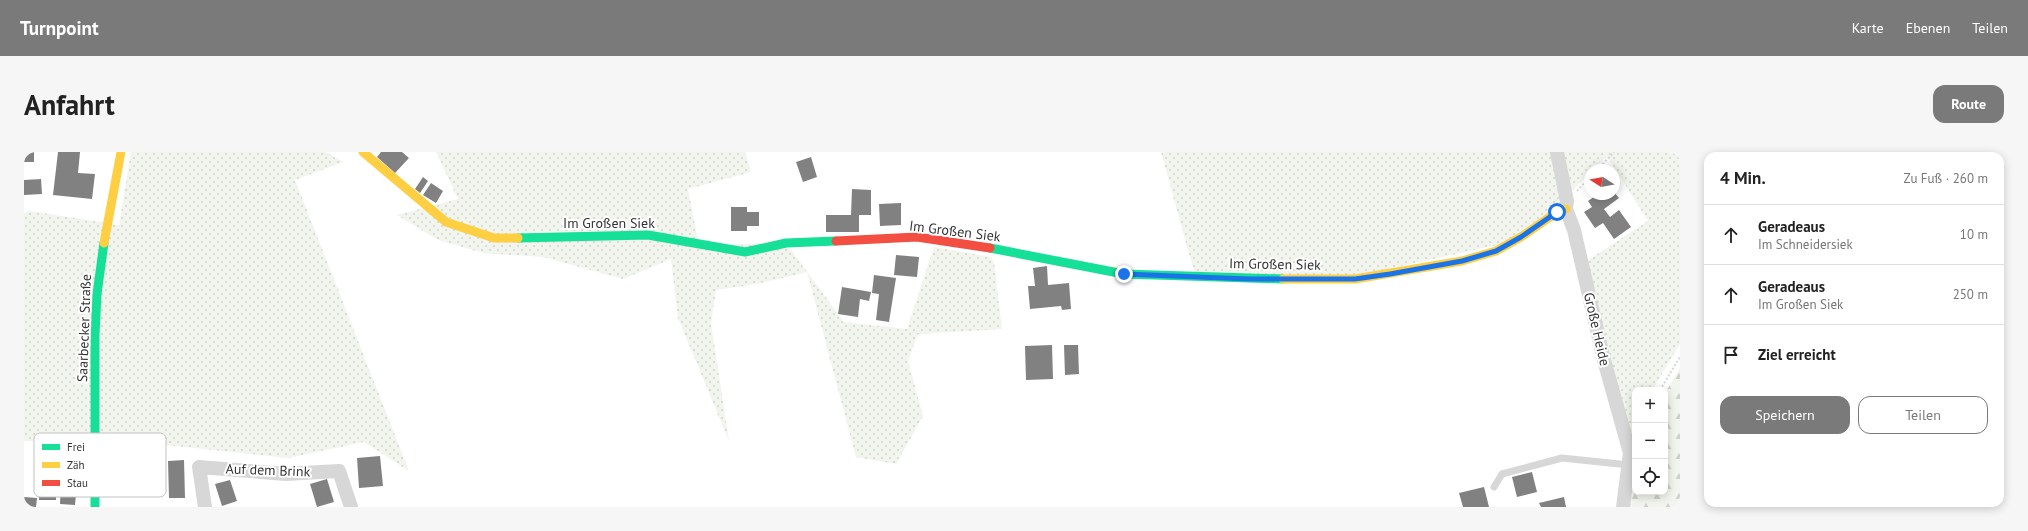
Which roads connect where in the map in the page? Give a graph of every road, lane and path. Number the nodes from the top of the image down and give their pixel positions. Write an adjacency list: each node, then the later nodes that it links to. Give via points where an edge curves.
1 (121, 152): 9 (street, Saarbecker Straße, via 104,240 97,294)
2 (363, 152): 6 (street, Im Großen Siek, via 446,222 494,238 648,235 745,252 786,243 917,237 1019,253 1124,274 1249,279 1355,279 1481,257 1521,237)
3 (1557, 152): 6 (street, Große Heide, via 1568,201)
4 (1614, 152): 5 (path)
5 (1603, 164)
6 (1566, 209): 10 (street, Große Heide, via 1574,230 1604,360 1630,453)
7 (1680, 357): 8 (path)
8 (1662, 387)
9 (95, 433)
10 (1629, 466): 11 (lane, via 1562,458 1502,474); 14 (street, Große Heide)
11 (1494, 487)
12 (205, 507): 13 (street, Auf dem Brink, via 199,467 286,474 339,471)
13 (350, 507)
14 (1623, 507)

